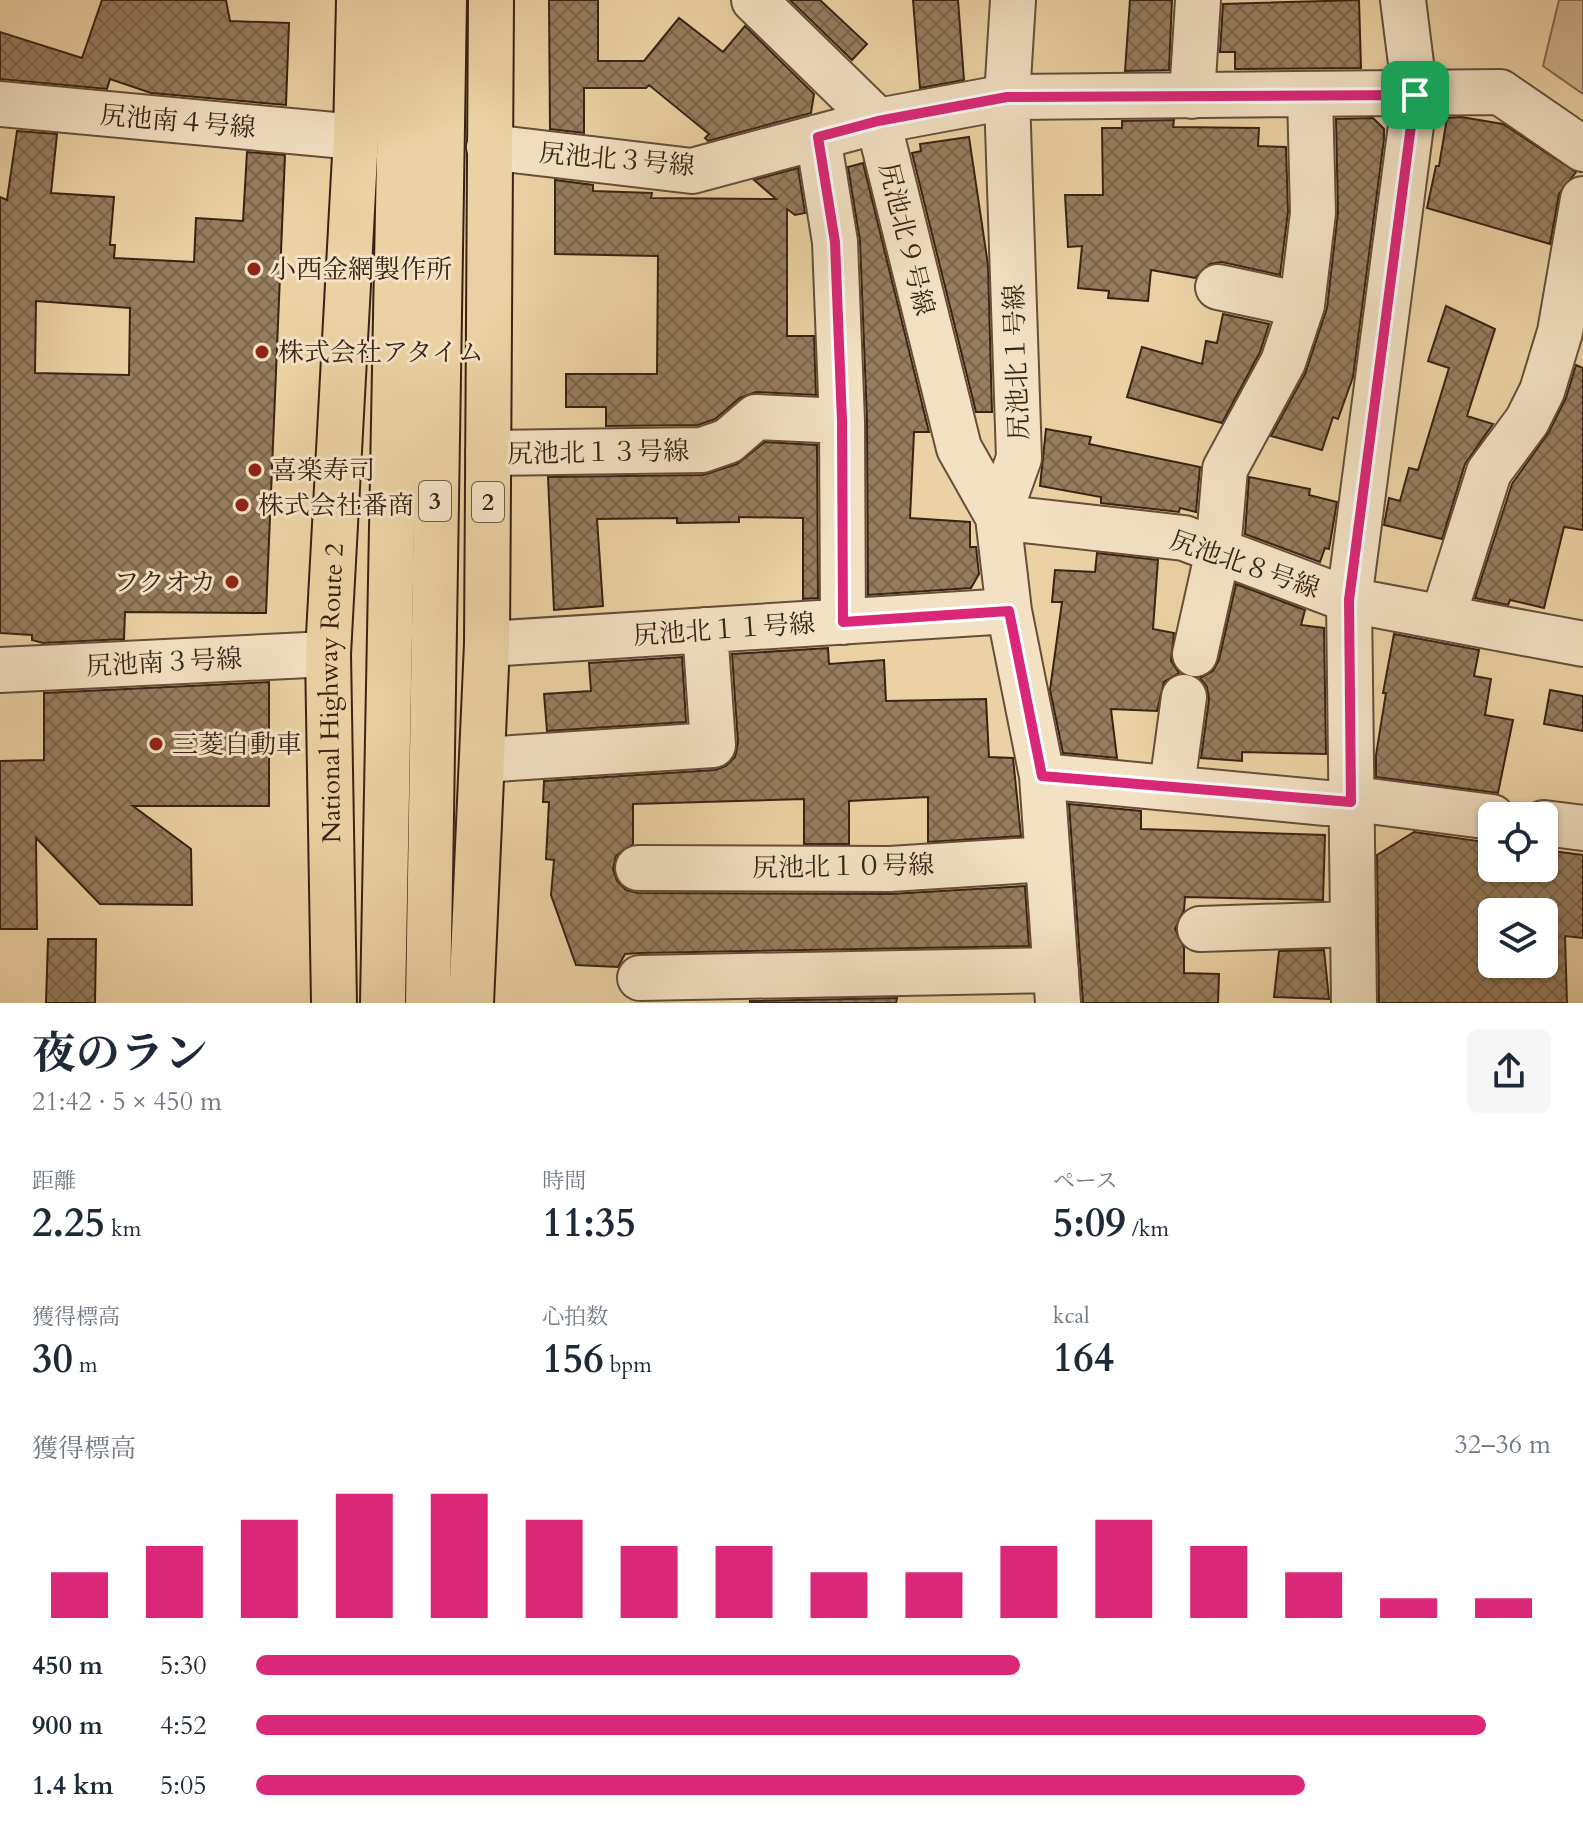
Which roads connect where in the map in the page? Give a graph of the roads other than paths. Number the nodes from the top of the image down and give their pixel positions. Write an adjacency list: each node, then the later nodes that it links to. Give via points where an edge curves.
1 (359, 0): 15 (highway, National Highway Route 2)
2 (402, 0): 51 (highway, 3)
3 (444, 0): 52 (highway, 3)
4 (491, 0): 17 (highway, 2)
5 (754, 0): 14 (street)
6 (1013, 0): 12 (street, 尻池北１号線)
7 (1198, 0): 11 (street)
8 (1403, 0): 10 (street)
9 (1310, 95): 10 (street, 尻池北３号線); 11 (street, 尻池北３号線); 21 (street, via 1313,213)
10 (1415, 95): 18 (street, 尻池北３号線, via 1500,92); 26 (street)
11 (1192, 96): 12 (street, 尻池北３号線)
12 (1007, 97): 14 (street, 尻池北３号線); 24 (street, 尻池北１号線, via 1019,458)
13 (0, 104): 15 (street, 尻池南４号線)
14 (878, 121): 16 (street, 尻池北３号線); 24 (street, 尻池北９号線, via 959,448)
15 (356, 137): 33 (highway, National Highway Route 2)
16 (818, 137): 17 (street, 尻池北３号線, via 692,171); 22 (street, via 835,242)
17 (489, 147): 23 (highway, 2)
18 (1583, 149)
19 (1583, 199): 28 (street, via 1560,332 1542,391 1489,472)
20 (1218, 287): 21 (street)
21 (1302, 305): 25 (street, via 1283,362 1225,469)
22 (842, 421): 23 (street, 尻池北１３号線, via 756,417 728,441 702,450); 29 (street)
23 (488, 453): 31 (highway, 2)
24 (998, 517): 25 (street, 尻池北８号線, via 1184,538); 27 (street, 尻池北１号線)
25 (1218, 551): 26 (street, 尻池北８号線); 34 (street)
26 (1349, 600): 28 (street, 尻池北８号線); 40 (street)
27 (1009, 611): 29 (street, 尻池北１１号線); 38 (street, 尻池北１号線)
28 (1443, 617): 32 (street, 尻池北８号線)
29 (843, 622): 30 (street, 尻池北１１号線)
30 (705, 630): 31 (street, 尻池北１１号線); 37 (street, via 713,745)
31 (487, 644): 37 (highway, 2)
32 (1583, 644)
33 (328, 654): 35 (street, 尻池南３号線); 50 (highway, National Highway Route 2)
34 (1195, 654)
35 (0, 670)
36 (1184, 697): 39 (street)
37 (482, 760): 53 (highway, 2)
38 (1042, 776): 39 (street); 44 (street, 尻池北１号線)
39 (1172, 786): 40 (street)
40 (1351, 802): 41 (street); 46 (street)
41 (1478, 815)
42 (1558, 825): 43 (street)
43 (1583, 828)
44 (1048, 859): 45 (street, 尻池北１０号線, via 890,869); 49 (street, 尻池北１号線)
45 (638, 868)
46 (1352, 924): 47 (street); 54 (street)
47 (1200, 929)
48 (640, 978): 49 (street)
49 (1057, 986)
50 (334, 1003)
51 (383, 1003)
52 (428, 1003)
53 (471, 1003)
54 (1354, 1003)

